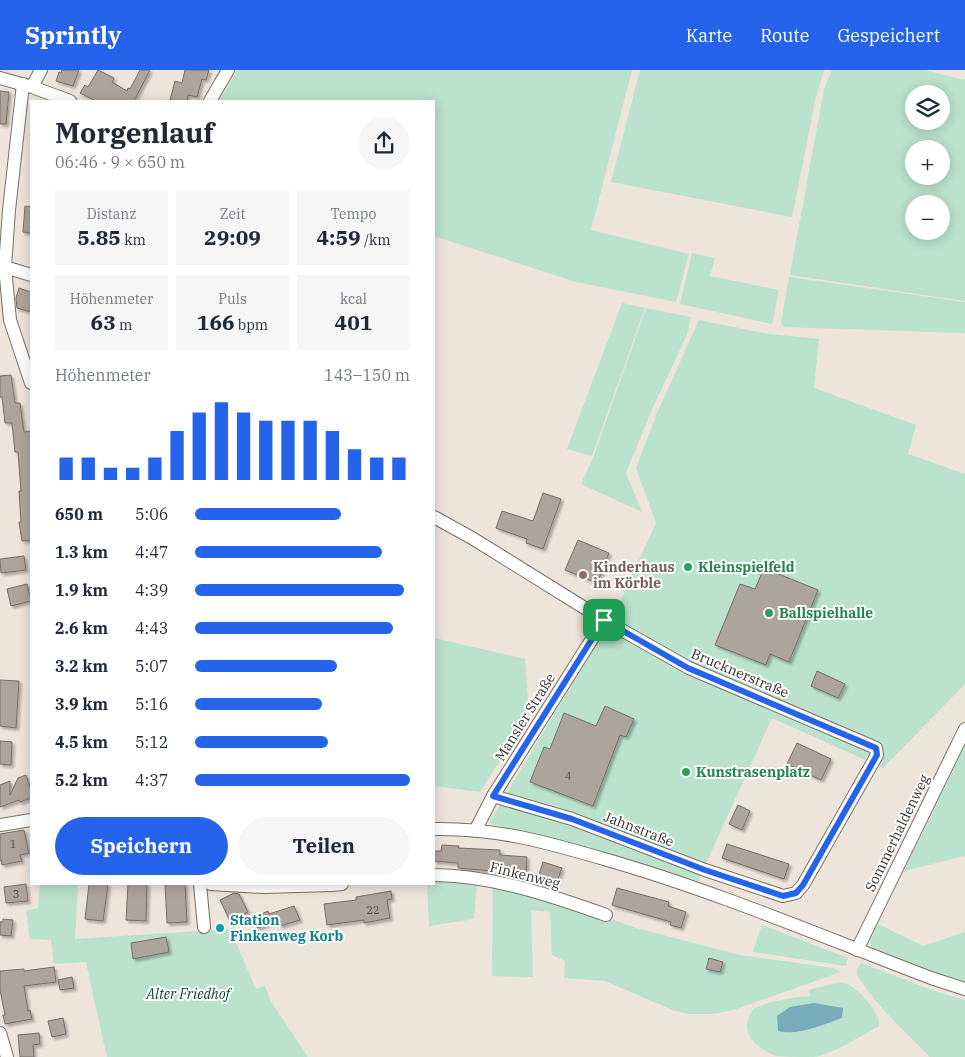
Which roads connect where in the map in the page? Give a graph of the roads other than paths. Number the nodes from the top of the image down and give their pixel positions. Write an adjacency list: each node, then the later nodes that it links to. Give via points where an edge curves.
1 (41, 70): 4 (street)
2 (228, 70): 6 (street)
3 (0, 78): 4 (street)
4 (27, 85): 5 (street); 7 (street, via 9,210)
5 (67, 100)
6 (211, 100)
7 (5, 267): 8 (street); 9 (street, via 10,320)
8 (30, 275)
9 (30, 375)
10 (435, 518): 11 (street, Brucknerstraße)
11 (604, 620): 13 (street, Mansler Straße); 22 (street, Brucknerstraße, via 688,668 876,748 877,755 803,885 796,893 783,896)
12 (965, 729): 25 (street, Sommerhaldenweg)
13 (493, 796): 17 (street, Mansler Straße); 22 (street, Jahnstraße, via 572,819)
14 (30, 820): 15 (street)
15 (0, 825)
16 (435, 829): 17 (street)
17 (475, 831): 25 (street, via 527,838 657,874)
18 (435, 875): 23 (street, Finkenweg, via 492,881 545,893)
19 (200, 885): 24 (street)
20 (228, 885): 21 (street)
21 (337, 885)
22 (774, 893)
23 (606, 915)
24 (204, 927)
25 (857, 950): 26 (street)
26 (965, 989)
27 (0, 1033): 28 (street)
28 (7, 1057)

